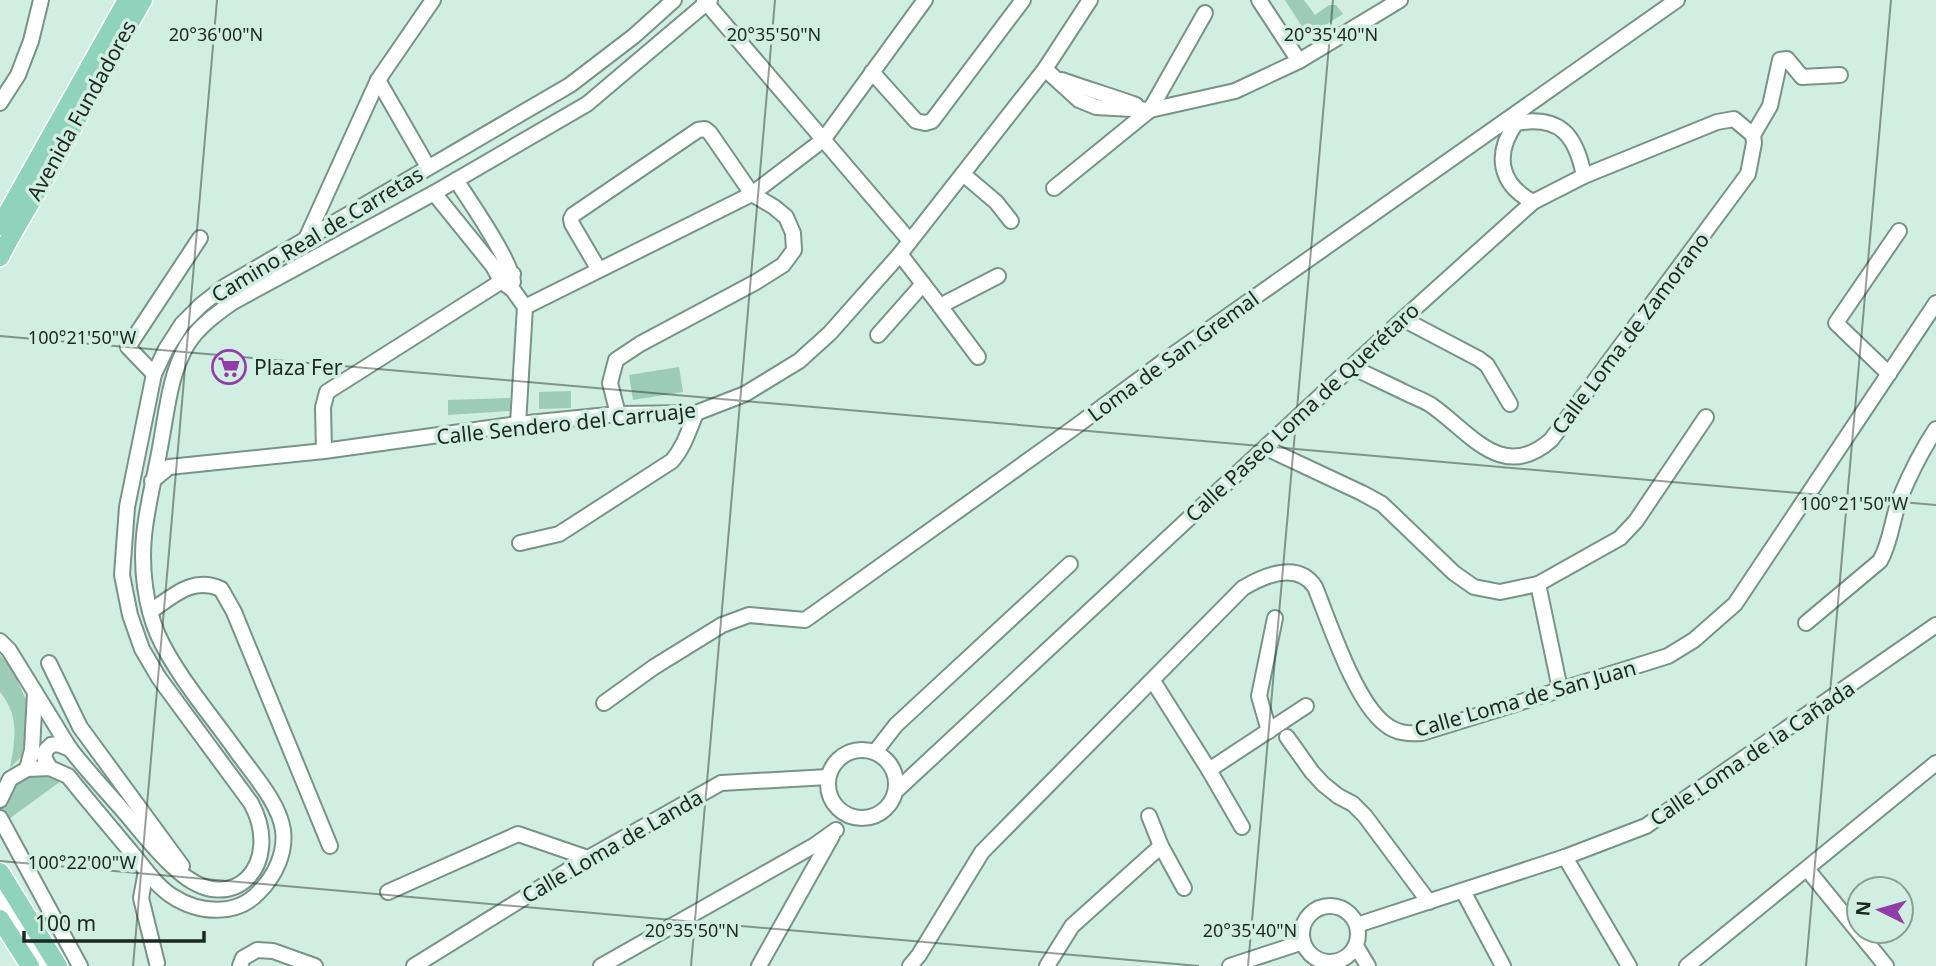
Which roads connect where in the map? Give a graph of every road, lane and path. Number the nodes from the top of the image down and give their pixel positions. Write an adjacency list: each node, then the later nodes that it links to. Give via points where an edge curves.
1 (41, 0): 19 (street, via 18,75)
2 (127, 0): 33 (main road, Avenida Fundadores)
3 (143, 0): 39 (main road, Avenida Fundadores)
4 (433, 0): 18 (street)
5 (674, 0): 24 (street, Camino Real de Carretas, via 570,85)
6 (925, 0): 15 (street)
7 (1023, 0): 15 (street, via 932,121 916,121)
8 (1090, 0): 16 (street, Calle Sendero del Carruaje)
9 (1259, 0): 14 (street)
10 (1400, 0): 14 (street)
11 (1677, 0): 21 (street, Loma de San Gremal)
12 (707, 1): 23 (street); 27 (street, Camino Real de Carretas, via 587,104)
13 (1205, 13): 20 (street)
14 (1299, 61): 20 (street, via 1235,91)
15 (872, 72): 23 (street)
16 (1050, 73): 20 (street); 25 (street, Calle Sendero del Carruaje)
17 (1840, 75): 22 (street, via 1802,77 1787,59 1780,60 1770,106)
18 (378, 79): 24 (street); 36 (street)
19 (0, 103)
20 (1150, 110): 28 (street)
21 (1514, 120): 26 (street, via 1543,121 1566,131 1577,149); 31 (street, via 1502,152 1505,176 1520,196); 79 (street, Loma de San Gremal, via 1175,354 805,620 749,615 722,625)
22 (1753, 135): 26 (street, Calle Paseo Loma de Querétaro, via 1734,119 1717,122); 50 (street, Calle Loma de Zamorano, via 1748,174 1551,440 1539,450 1508,457 1492,452 1429,404)
23 (822, 139): 30 (street); 37 (street)
24 (428, 167): 36 (street, Camino Real de Carretas)
25 (963, 174): 32 (street, via 996,202); 37 (street, Calle Sendero del Carruaje)
26 (1584, 176): 31 (street, Calle Paseo Loma de Querétaro)
27 (456, 180): 29 (street, Camino Real de Carretas); 42 (street)
28 (1054, 188)
29 (435, 193): 42 (street); 61 (street, Camino Real de Carretas, via 211,317 187,345 177,368)
30 (752, 194): 40 (street); 40 (street, via 710,132 698,130 573,215 572,225); 55 (street, via 786,218 793,233 793,250 783,265 756,282 617,360 610,383)
31 (1533, 202): 47 (street, Calle Paseo Loma de Querétaro)
32 (1011, 222)
33 (0, 226)
34 (1899, 232): 52 (street, via 1836,323)
35 (200, 238): 51 (street, via 128,347)
36 (306, 239): 51 (street, Camino Real de Carretas, via 201,305 182,324)
37 (910, 241): 38 (street, Calle Sendero del Carruaje)
38 (900, 254): 43 (street); 54 (street, Calle Sendero del Carruaje, via 800,361 745,394)
39 (0, 257)
40 (599, 271): 46 (street)
41 (998, 276): 45 (street)
42 (509, 282): 46 (street); 60 (street, via 327,392)
43 (923, 284): 45 (street); 48 (street)
44 (1936, 303): 52 (street, Calle Loma de San Juan)
45 (940, 306): 49 (street)
46 (525, 307): 57 (street)
47 (1403, 318): 50 (street, Calle Paseo Loma de Querétaro); 53 (street, via 1487,365)
48 (878, 335)
49 (978, 357)
50 (1352, 367): 59 (street, Calle Paseo Loma de Querétaro)
51 (154, 374): 62 (street, Camino Real de Carretas)
52 (1889, 374): 77 (street, Calle Loma de San Juan, via 1735,604 1668,656)
53 (1510, 404)
54 (696, 413): 55 (street, Calle Sendero del Carruaje); 67 (street, via 672,461 559,534)
55 (618, 414): 57 (street, Calle Sendero del Carruaje)
56 (1706, 417): 69 (street, via 1620,538)
57 (517, 424): 60 (street, Calle Sendero del Carruaje)
58 (1936, 429): 72 (street, via 1900,499 1880,561)
59 (1266, 448): 69 (street, via 1382,504 1474,587 1500,592); 90 (street, Calle Paseo Loma de Querétaro)
60 (324, 452): 63 (street, Calle Sendero del Carruaje, via 169,467)
61 (158, 461): 62 (street, via 147,473 139,470); 63 (street, Camino Real de Carretas)
62 (136, 462): 65 (street, Camino Real de Carretas)
63 (153, 480): 64 (street, Calle Sendero del Carruaje); 66 (street, Camino Real de Carretas)
64 (137, 493): 65 (street, Calle Sendero del Carruaje); 66 (street, via 145,495)
65 (127, 507): 104 (street, Camino Real de Carretas, via 122,575 142,649 251,803 259,824 262,853 243,883 229,889)
66 (148, 511): 70 (street, Camino Real de Carretas, via 144,573)
67 (520, 543)
68 (1070, 564): 84 (street, via 896,724)
69 (1538, 584): 77 (street)
70 (151, 611): 98 (street, via 190,587 205,584 221,589); 102 (street, Camino Real de Carretas, via 176,666 268,795 283,830 282,855 273,876 257,895 237,906 214,911 191,906 170,895)
71 (1275, 618): 81 (street, via 1259,696)
72 (1806, 623)
73 (1936, 625): 100 (street, Calle Loma de la Cañada, via 1646,825)
74 (0, 641): 78 (street)
75 (49, 663): 104 (street, via 80,727)
76 (1153, 681): 77 (street, Calle Loma de San Juan, via 1243,588 1262,577 1285,572 1310,579 1357,689 1375,714 1396,730 1422,733); 88 (street); 125 (street, Calle Loma de San Juan, via 982,852)
77 (1560, 689)
78 (35, 692): 83 (street); 87 (street, via 32,750)
79 (604, 703)
80 (1306, 706): 81 (street)
81 (1269, 731): 88 (street)
82 (1287, 737): 109 (street, via 1318,778 1365,816)
83 (70, 748): 86 (street, via 58,744 46,750 44,757); 104 (street, via 162,856)
84 (875, 752): 89 (street, via 855,750 837,760); 90 (street, via 895,775)
85 (1936, 763): 101 (street)
86 (51, 768): 87 (street); 102 (street, Camino Real de Carretas, via 68,776)
87 (26, 769): 91 (street, via 10,779)
88 (1209, 770): 95 (street)
89 (828, 777): 94 (street, via 828,794 837,809); 99 (street, Calle Loma de Landa, via 721,783)
90 (896, 791): 94 (street, via 874,817)
91 (0, 800)
92 (1149, 816): 97 (street)
93 (0, 818): 119 (street)
94 (852, 818): 96 (street)
95 (1242, 827)
96 (836, 831): 123 (street); 124 (street)
97 (1161, 845): 105 (street); 126 (street, via 1072,926)
98 (330, 846)
99 (588, 858): 106 (street, via 517,834); 122 (street, Calle Loma de Landa)
100 (1565, 858): 107 (street, Calle Loma de la Cañada); 130 (street)
101 (1807, 869): 131 (street); 132 (street)
102 (146, 871): 114 (street, via 141,898)
103 (0, 872): 118 (main road)
104 (195, 884)
105 (1184, 888)
106 (388, 891)
107 (1463, 891): 109 (street, Calle Loma de la Cañada); 129 (street)
108 (0, 898): 117 (street)
109 (1429, 902): 111 (street, Calle Loma de la Cañada)
110 (0, 919): 116 (main road)
111 (1357, 925): 112 (street, via 1345,910 1317,909 1304,923); 113 (street)
112 (1303, 942): 115 (street, via 1316,959); 127 (street)
113 (1356, 946): 115 (street); 128 (street)
114 (157, 963)
115 (1338, 964)
116 (30, 966)
117 (43, 966)
118 (58, 966)
119 (80, 966)
120 (240, 966): 121 (street, via 243,958 257,950 274,951)
121 (315, 966)
122 (414, 966)
123 (601, 966)
124 (759, 966)
125 (910, 966)
126 (1047, 966)
127 (1230, 966)
128 (1368, 966)
129 (1503, 966)
130 (1629, 966)
131 (1687, 966)
132 (1886, 966)

